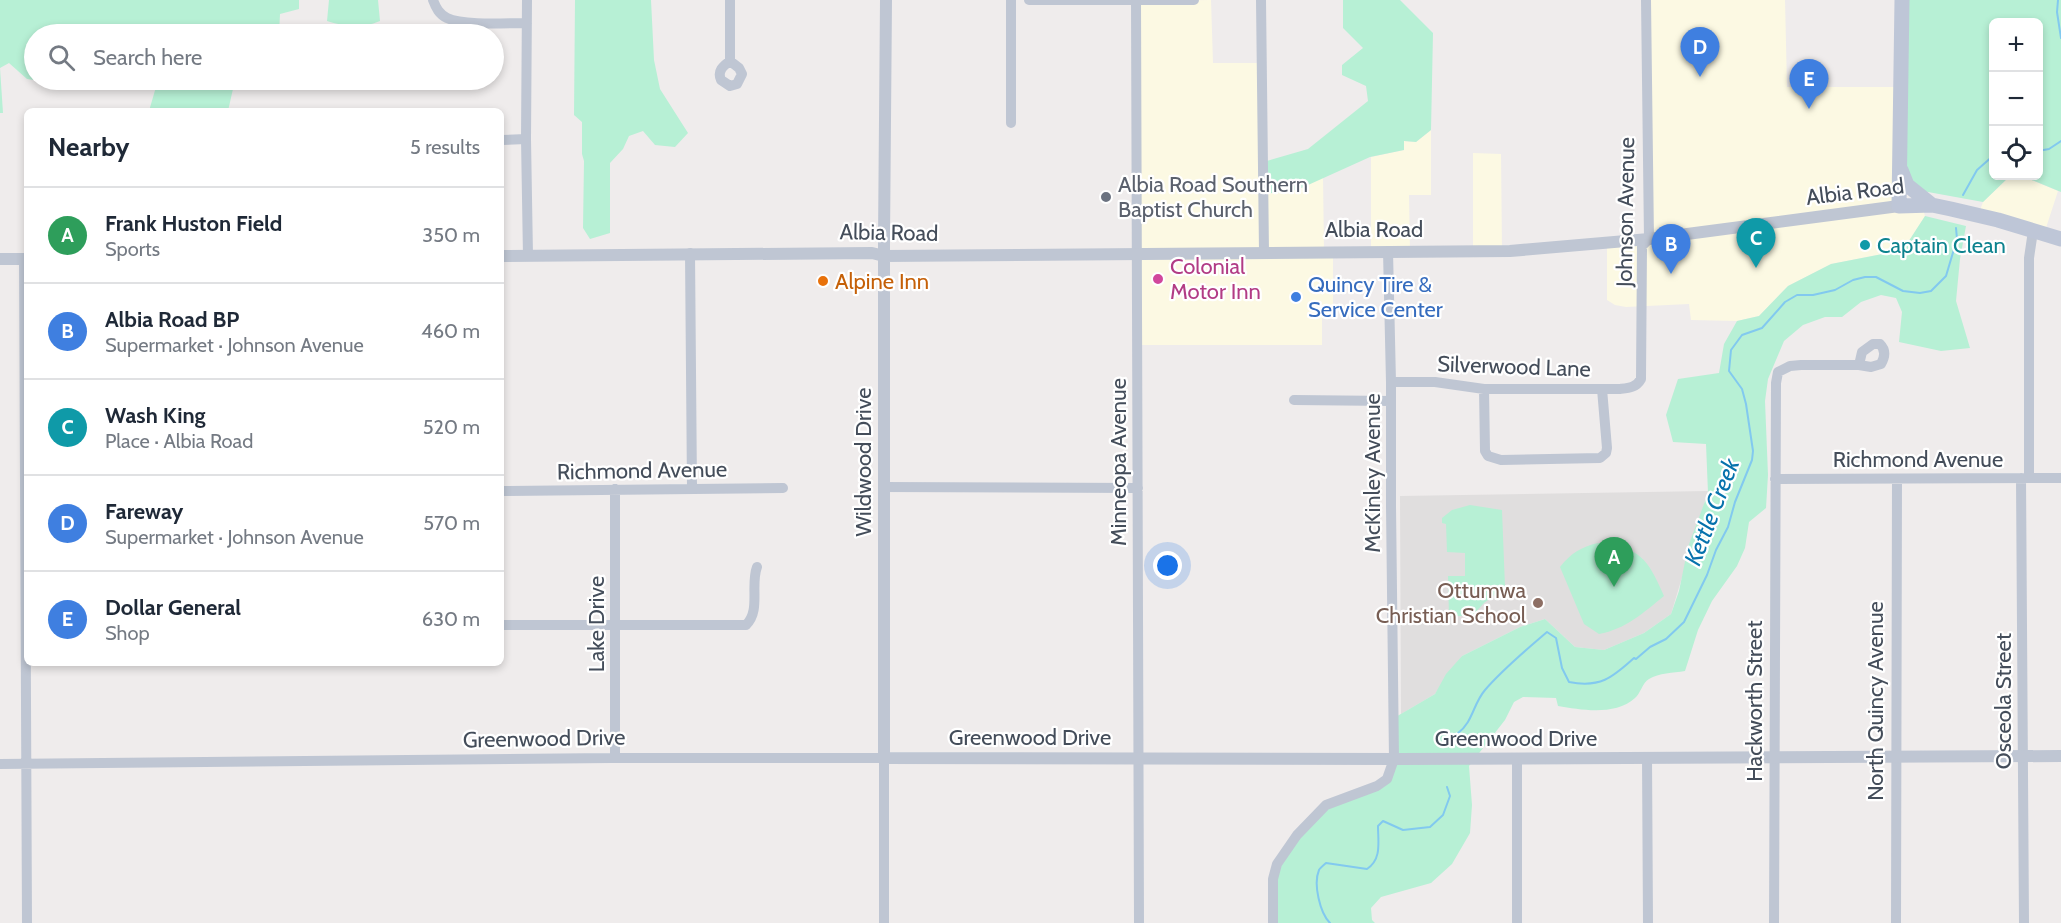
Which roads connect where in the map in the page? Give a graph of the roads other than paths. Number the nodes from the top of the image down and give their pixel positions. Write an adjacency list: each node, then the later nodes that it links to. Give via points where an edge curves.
1 (433, 0): 12 (street, via 436,9 447,18 462,22)
2 (528, 0): 12 (street)
3 (730, 0): 13 (street)
4 (886, 0): 29 (street, Wildwood Drive)
5 (1011, 0): 14 (street)
6 (1029, 0): 7 (street)
7 (1136, 0): 8 (street); 25 (street, Minneopa Avenue)
8 (1194, 0)
9 (1261, 0): 24 (street)
10 (1646, 0): 21 (street, Johnson Avenue)
11 (1902, 0): 17 (main road)
12 (527, 23): 16 (street)
13 (730, 61)
14 (1011, 123)
15 (504, 140): 16 (street)
16 (526, 140): 28 (street)
17 (1899, 167): 18 (main road, via 1907,185); 19 (main road)
18 (1932, 205): 19 (main road, Albia Road); 20 (main road, Albia Road)
19 (1899, 206): 21 (street, Albia Road)
20 (2033, 231): 22 (main road, Albia Road); 40 (street, Osceola Street, via 2029,258)
21 (1649, 239): 23 (street, Albia Road, via 1510,251); 34 (street, Johnson Avenue, via 1642,246 1641,380)
22 (2061, 239)
23 (1389, 251): 24 (street, Albia Road); 33 (street, McKinley Avenue)
24 (1264, 252): 25 (street, Albia Road)
25 (1136, 253): 29 (street, Albia Road); 45 (street, Minneopa Avenue)
26 (690, 254): 28 (street, Albia Road); 29 (street, Albia Road); 47 (street)
27 (504, 256): 28 (street, Albia Road)
28 (528, 256)
29 (884, 256): 43 (street, Wildwood Drive)
30 (0, 259): 31 (street)
31 (24, 259)
32 (1859, 365): 42 (street, Hackworth Street, via 1790,366 1778,372)
33 (1391, 382): 36 (street, Silverwood Lane, via 1435,382); 38 (street, McKinley Avenue)
34 (1634, 387): 35 (street, Silverwood Lane)
35 (1602, 388): 36 (street, Silverwood Lane); 36 (street, via 1607,448 1600,458 1501,460 1485,451)
36 (1484, 389)
37 (1294, 400): 38 (street)
38 (1391, 401): 61 (street, McKinley Avenue)
39 (1897, 478): 40 (street, Richmond Avenue); 42 (street, Richmond Avenue); 55 (street, North Quincy Avenue)
40 (2025, 478): 41 (street, Richmond Avenue); 53 (street, Osceola Street)
41 (2061, 478)
42 (1775, 479): 60 (street, Hackworth Street)
43 (884, 487): 45 (street); 57 (street, Wildwood Drive)
44 (783, 488): 47 (street, Richmond Avenue)
45 (1138, 488): 58 (street, Minneopa Avenue)
46 (615, 489): 47 (street, Richmond Avenue); 48 (street, Richmond Avenue); 51 (street, Lake Drive)
47 (692, 489)
48 (504, 491)
49 (758, 567): 51 (street, via 754,577 754,616 746,625)
50 (504, 625): 51 (street)
51 (615, 626): 56 (street, Lake Drive)
52 (27, 666): 64 (street)
53 (2023, 756): 54 (street, Greenwood Drive); 55 (street, Greenwood Drive); 73 (street, Osceola Street)
54 (2061, 756)
55 (1898, 757): 60 (street, Greenwood Drive); 72 (street, North Quincy Avenue)
56 (615, 758): 57 (street, Greenwood Drive); 64 (street, Greenwood Drive)
57 (884, 758): 58 (street, Greenwood Drive); 66 (street, Wildwood Drive)
58 (1138, 758): 61 (street, Greenwood Drive); 67 (street, Minneopa Avenue)
59 (1647, 758): 60 (street, Greenwood Drive); 62 (street, Greenwood Drive); 70 (street)
60 (1773, 758): 71 (street, Hackworth Street)
61 (1394, 759): 62 (street, Greenwood Drive); 68 (street, via 1387,779 1326,805 1291,843 1277,864 1273,879)
62 (1517, 759): 69 (street)
63 (0, 764): 64 (street, Greenwood Drive)
64 (27, 765): 65 (street)
65 (27, 923)
66 (884, 923)
67 (1138, 923)
68 (1273, 923)
69 (1517, 923)
70 (1648, 923)
71 (1774, 923)
72 (1896, 923)
73 (2024, 923)

